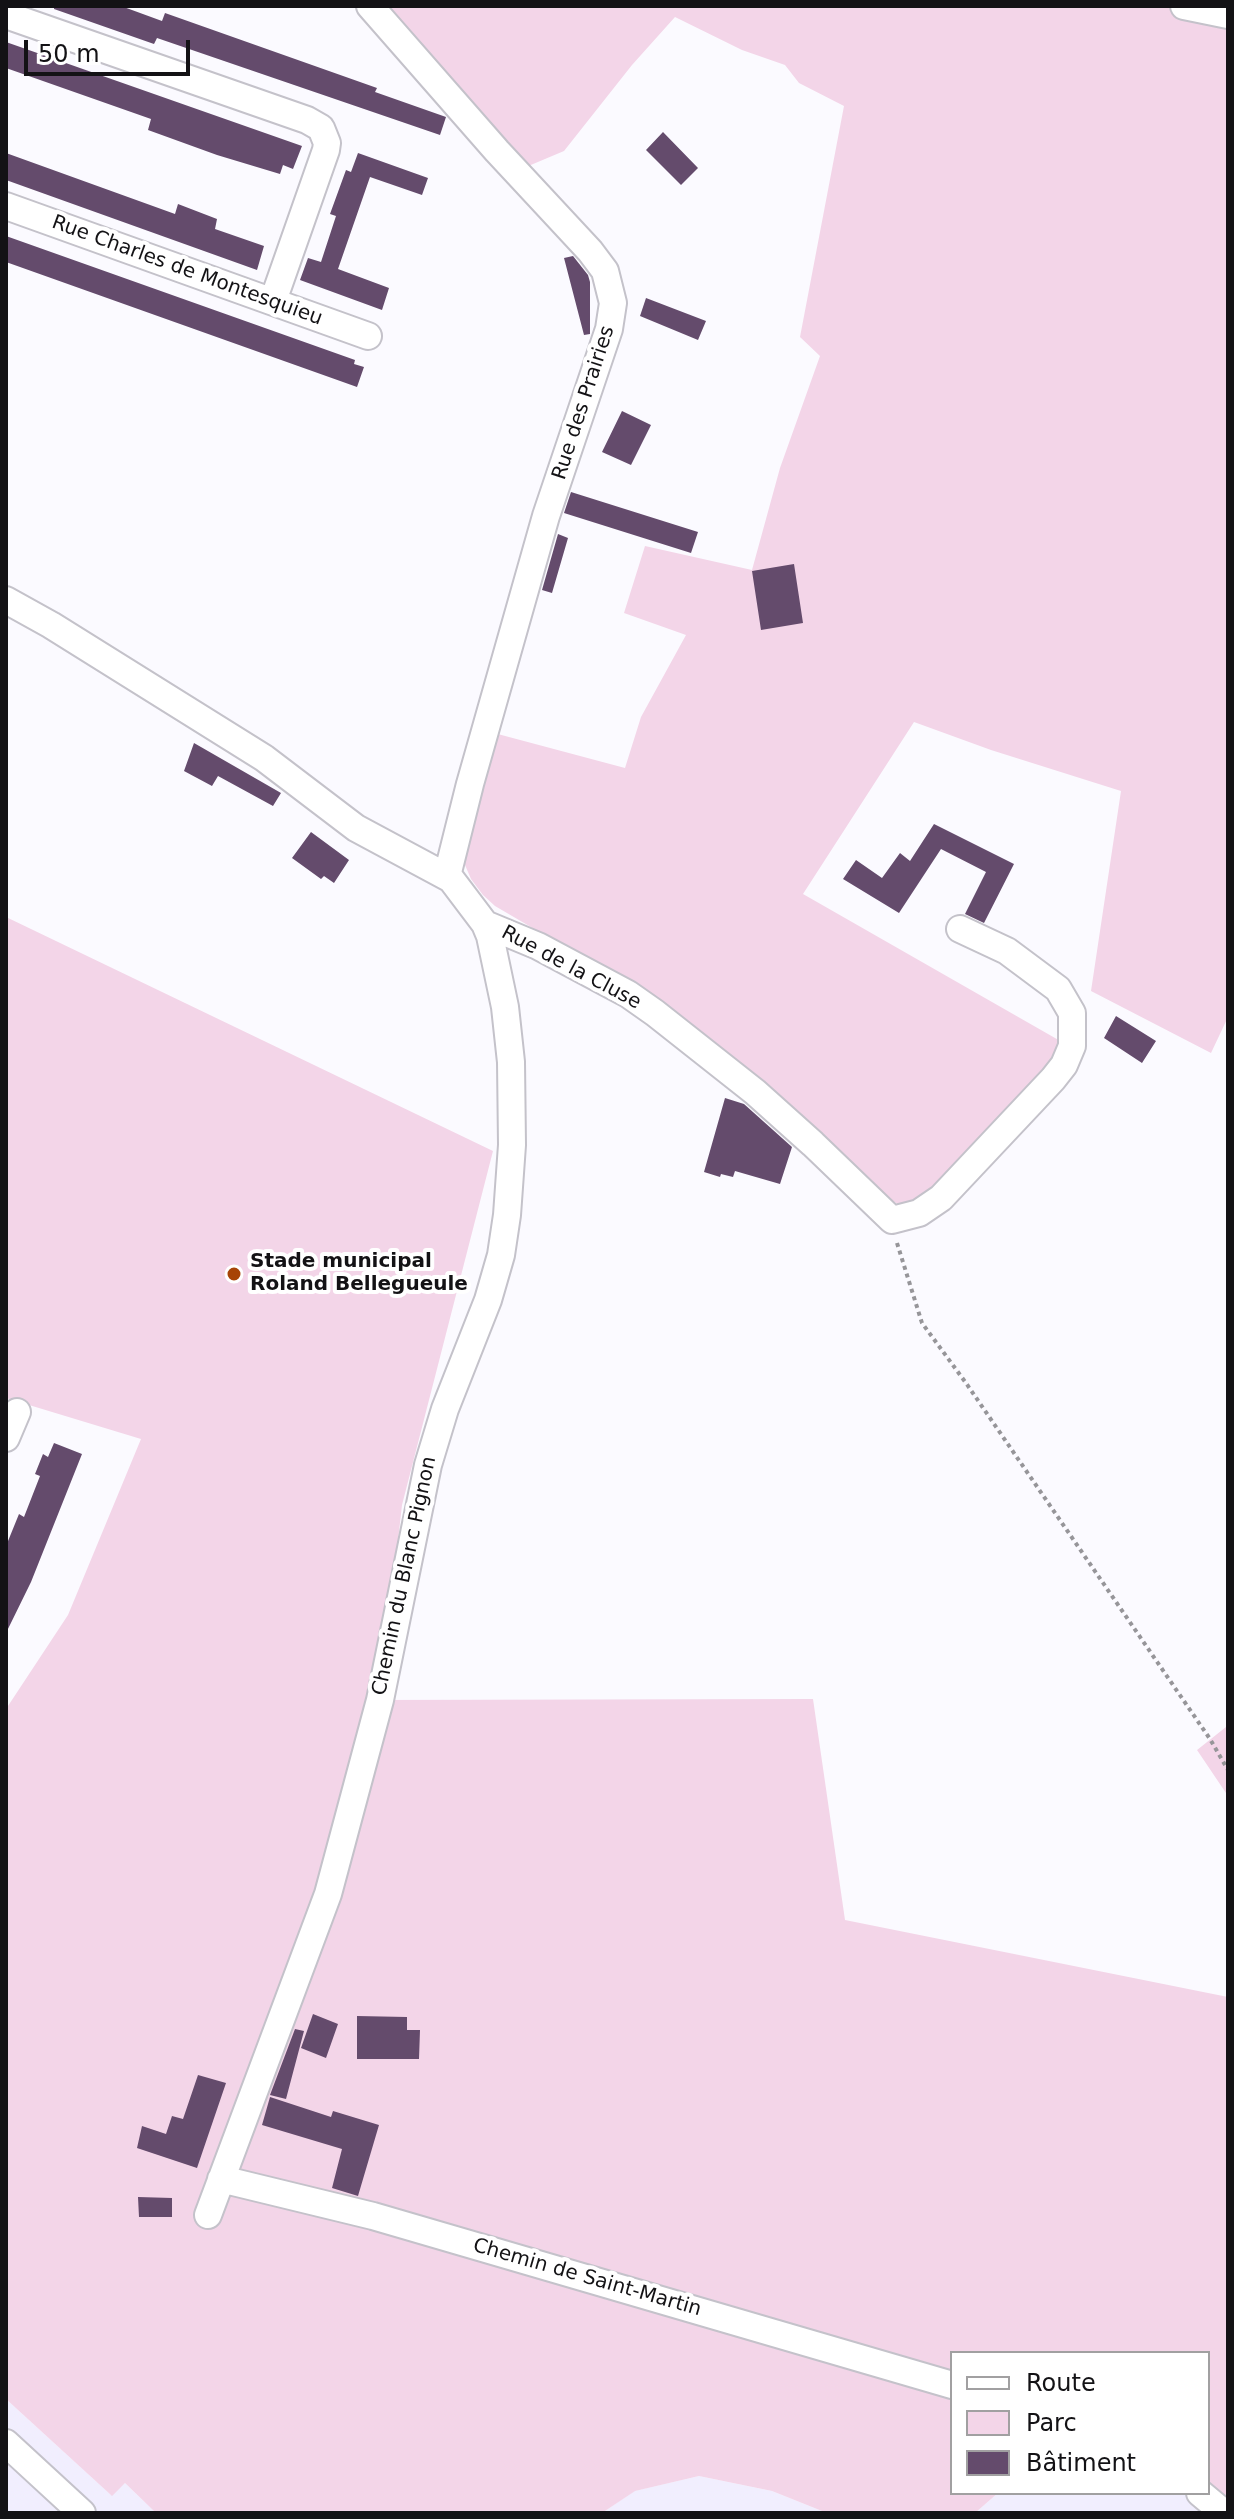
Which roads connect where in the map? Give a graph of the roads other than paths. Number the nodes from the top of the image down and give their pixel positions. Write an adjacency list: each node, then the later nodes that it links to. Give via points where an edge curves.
1 (370, 6): 9 (street, Rue des Prairies, via 590,251 605,271 613,303 546,516)
2 (1184, 6): 4 (street)
3 (6, 15): 6 (street, via 321,128 326,150)
4 (1228, 15)
5 (6, 206): 6 (street, Rue Charles de Montesquieu)
6 (273, 301): 7 (street, Rue Charles de Montesquieu)
7 (368, 336)
8 (6, 600): 9 (street, Rue de la Cluse, via 264,758 356,828)
9 (447, 876): 10 (street, Rue de la Cluse)
10 (485, 924): 11 (street, Rue de la Cluse, via 538,946 655,1013 755,1092 892,1220 919,1213 941,1198 1053,1079 1070,1054 1074,1034 1069,1004 1058,989 1007,951); 14 (street, Chemin du Blanc Pignon, via 503,992 511,1074 512,1160 501,1255 430,1456 380,1700 328,1894)
11 (960, 929)
12 (17, 1412): 13 (street)
13 (6, 1438)
14 (221, 2179): 15 (street, Chemin du Blanc Pignon); 16 (street, Chemin de Saint-Martin, via 373,2216)
15 (208, 2215)
16 (950, 2384)
17 (6, 2443): 19 (street)
18 (1202, 2495): 20 (street)
19 (82, 2513)
20 (1224, 2513)

